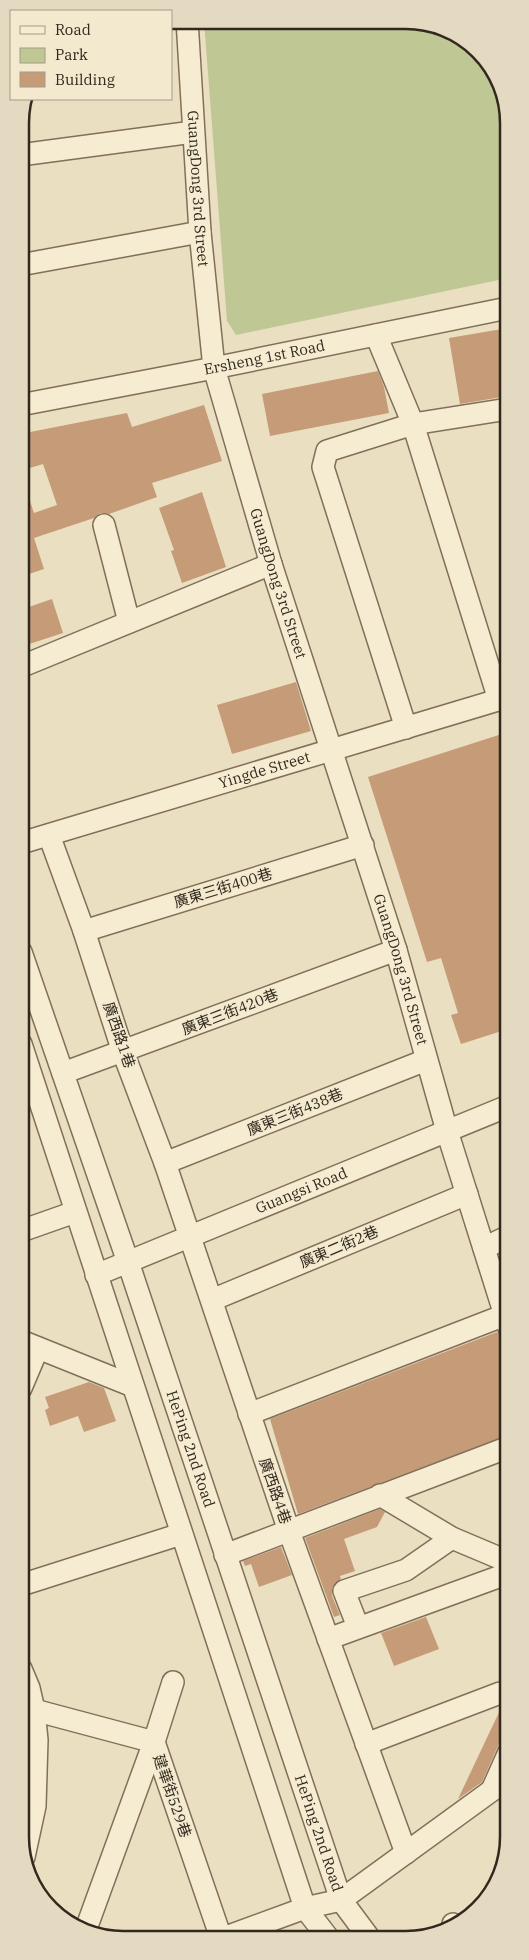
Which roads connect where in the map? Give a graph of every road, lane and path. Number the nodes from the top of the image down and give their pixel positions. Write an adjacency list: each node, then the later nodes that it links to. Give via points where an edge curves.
1 (182, 30): 2 (street, GuangDong 3rd Street)
2 (193, 132): 3 (street); 4 (street, GuangDong 3rd Street)
3 (29, 154)
4 (200, 232): 5 (street); 8 (street, GuangDong 3rd Street)
5 (29, 263)
6 (500, 310): 7 (street, Ersheng 1st Road)
7 (376, 335): 8 (street, Ersheng 1st Road); 11 (street)
8 (214, 368): 9 (street, Ersheng 1st Road); 13 (street, GuangDong 3rd Street)
9 (29, 403)
10 (500, 409): 11 (street)
11 (413, 424): 16 (street); 18 (street, via 327,451 323,467)
12 (104, 525): 14 (street)
13 (271, 564): 14 (street); 19 (street, GuangDong 3rd Street)
14 (129, 622): 15 (street)
15 (29, 663)
16 (500, 687)
17 (500, 700): 18 (street, Yingde Street)
18 (406, 728): 19 (street, Yingde Street)
19 (332, 750): 20 (street, Yingde Street); 22 (street, GuangDong 3rd Street)
20 (49, 834): 21 (street, Yingde Street); 23 (street, 廣西路1巷)
21 (29, 840)
22 (363, 845): 23 (street, 廣東三街400巷); 24 (street, GuangDong 3rd Street)
23 (84, 932): 26 (street, 廣西路1巷)
24 (396, 950): 26 (street, 廣東三街420巷); 27 (street, GuangDong 3rd Street)
25 (29, 977): 29 (street, HePing 2nd Road)
26 (124, 1052): 29 (street, 廣東三街420巷); 32 (street, 廣西路1巷)
27 (426, 1060): 31 (street, GuangDong 3rd Street); 32 (street, 廣東三街438巷)
28 (29, 1069): 34 (street)
29 (63, 1073): 39 (street, HePing 2nd Road)
30 (500, 1109): 31 (street, Guangsi Road)
31 (447, 1131): 33 (street, GuangDong 3rd Street); 36 (street, Guangsi Road)
32 (165, 1163): 36 (street, 廣西路1巷)
33 (467, 1194): 38 (street, GuangDong 3rd Street); 42 (street, 廣東二街2巷)
34 (75, 1212): 35 (street); 40 (street)
35 (29, 1228)
36 (190, 1236): 39 (street, Guangsi Road); 42 (street, 廣西路4巷)
37 (500, 1240): 38 (street)
38 (484, 1248): 41 (street, GuangDong 3rd Street)
39 (128, 1262): 40 (street, Guangsi Road); 52 (street, HePing 2nd Road)
40 (96, 1275): 45 (street)
41 (500, 1299)
42 (212, 1300): 46 (street, 廣西路4巷)
43 (500, 1324): 46 (street)
44 (29, 1344): 45 (street)
45 (133, 1386): 50 (street)
46 (249, 1414): 49 (street, 廣西路4巷)
47 (500, 1450): 48 (street)
48 (380, 1495): 49 (street); 51 (street)
49 (289, 1531): 52 (street); 57 (street, 廣西路4巷)
50 (181, 1534): 55 (street); 70 (street)
51 (452, 1538): 53 (street); 56 (street, via 406,1570 344,1591)
52 (225, 1555): 69 (street, HePing 2nd Road)
53 (500, 1558)
54 (500, 1576): 56 (street)
55 (29, 1582)
56 (358, 1627): 57 (street)
57 (328, 1639): 63 (street, 廣西路4巷)
58 (173, 1682): 62 (street)
59 (29, 1688): 61 (street)
60 (500, 1694): 63 (street)
61 (34, 1710): 62 (street, 建華街529巷); 67 (street, via 37,1740 35,1806)
62 (154, 1742): 71 (street); 72 (street, 建華街529巷)
63 (366, 1744): 68 (street, 廣西路4巷)
64 (500, 1772): 66 (street)
65 (500, 1785): 66 (street)
66 (491, 1792): 68 (street)
67 (29, 1834)
68 (406, 1853): 69 (street)
69 (341, 1900): 70 (street); 75 (street, HePing 2nd Road)
70 (305, 1908): 73 (street); 74 (street)
71 (88, 1924)
72 (220, 1931)
73 (241, 1931)
74 (323, 1931)
75 (364, 1931)

